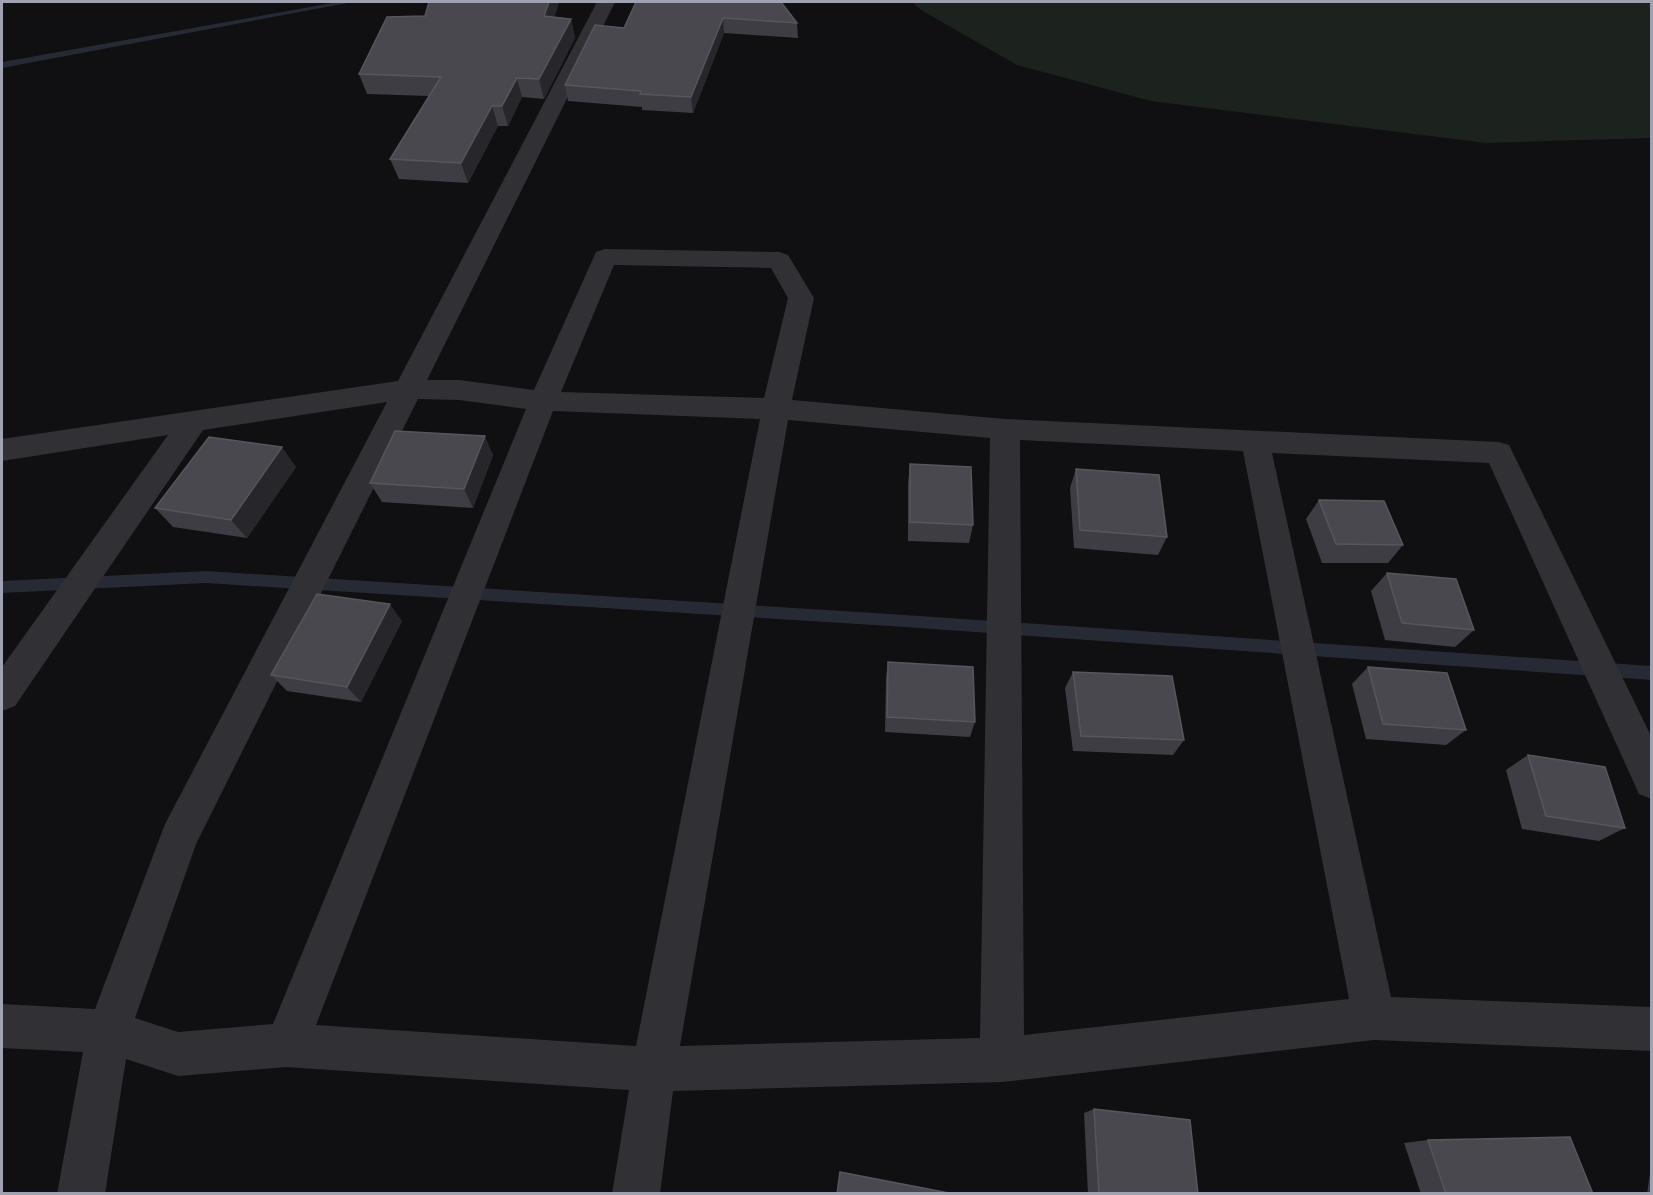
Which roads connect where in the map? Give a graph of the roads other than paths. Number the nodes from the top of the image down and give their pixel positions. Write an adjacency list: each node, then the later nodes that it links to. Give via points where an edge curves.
1 (606, 2): 2 (street)
2 (407, 389): 3 (street, via 459,390); 5 (street); 15 (street, via 179,837)
3 (543, 402): 4 (street); 4 (street, via 605,257 779,260 801,298); 16 (street)
4 (776, 409): 6 (street); 18 (street)
5 (194, 421): 8 (street); 9 (street)
6 (1005, 429): 7 (street); 17 (street)
7 (1255, 440): 10 (street, via 1498,453); 12 (street)
8 (2, 450)
9 (2, 695)
10 (1642, 736): 11 (street)
11 (1652, 782)
12 (1374, 1018): 14 (street); 17 (street)
13 (2, 1026): 15 (street)
14 (1652, 1029)
15 (108, 1032): 16 (street, via 178,1054); 19 (street)
16 (286, 1045): 18 (street)
17 (1002, 1060): 18 (street)
18 (654, 1069): 20 (street)
19 (81, 1194)
20 (636, 1194)

